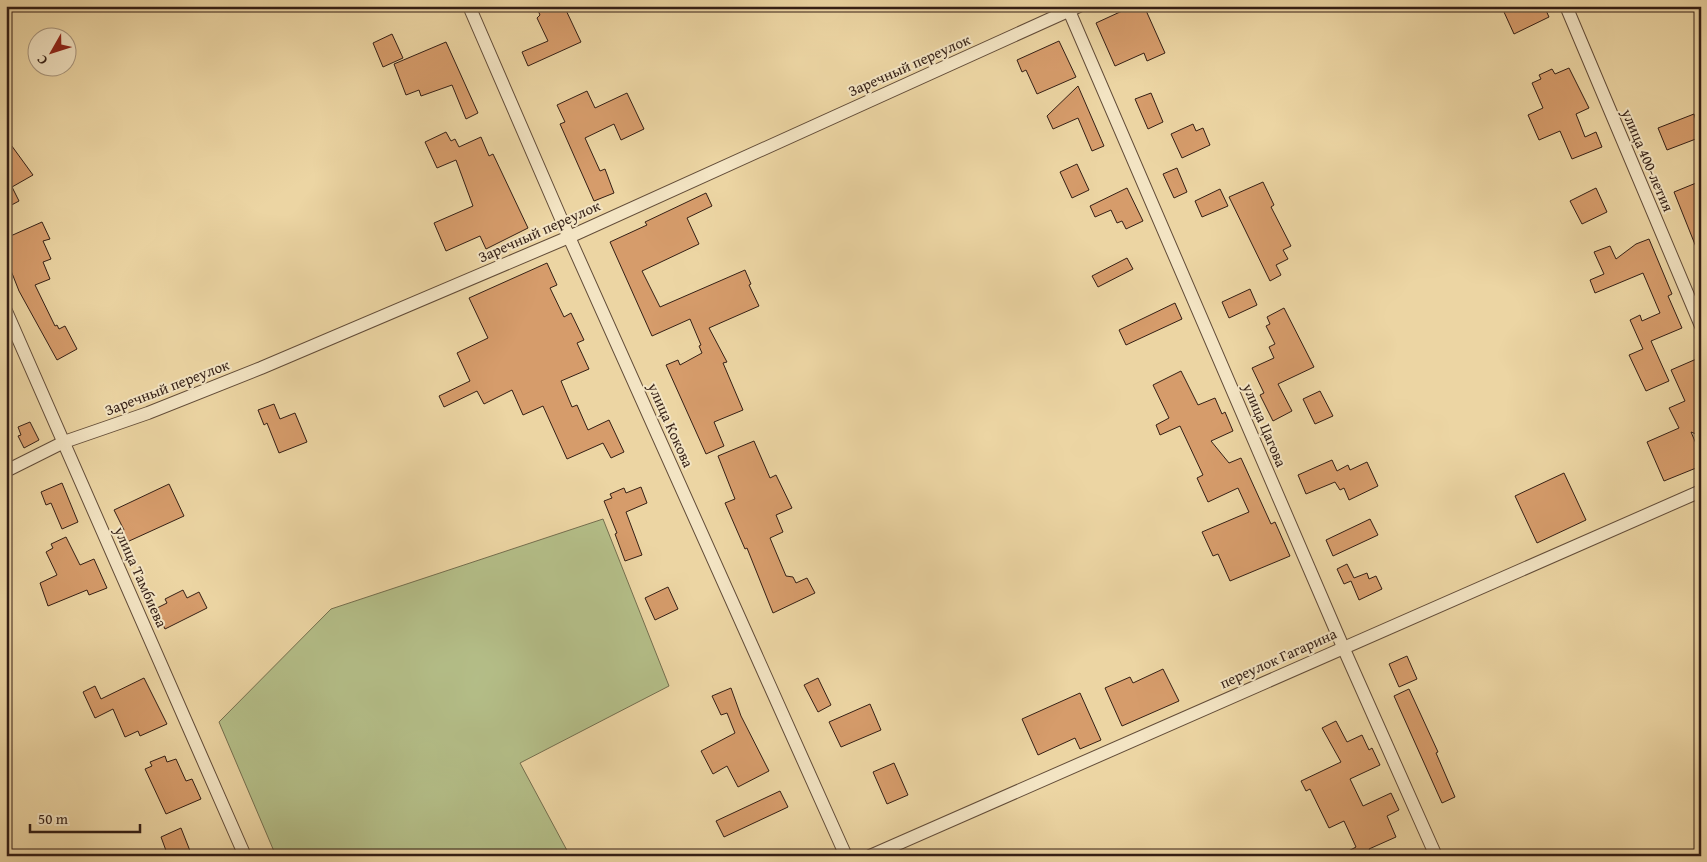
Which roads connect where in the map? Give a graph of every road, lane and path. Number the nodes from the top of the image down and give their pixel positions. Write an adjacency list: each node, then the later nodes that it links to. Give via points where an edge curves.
1 (469, 6): 4 (street, улица Кокова)
2 (1566, 6): 6 (street, улица 400-летия)
3 (1072, 8): 4 (street, Заречный переулок); 10 (street, улица Цагова)
4 (569, 237): 7 (street, Заречный переулок, via 261,368); 12 (street, улица Кокова)
5 (6, 311): 7 (street, улица Тамбиева)
6 (1701, 326)
7 (64, 442): 8 (street, Заречный переулок); 11 (street, улица Тамбиева)
8 (6, 471)
9 (1701, 491): 10 (street, переулок Гагарина)
10 (1343, 647): 13 (street, переулок Гагарина); 14 (street, улица Цагова)
11 (245, 856)
12 (846, 856)
13 (870, 856)
14 (1436, 856)

